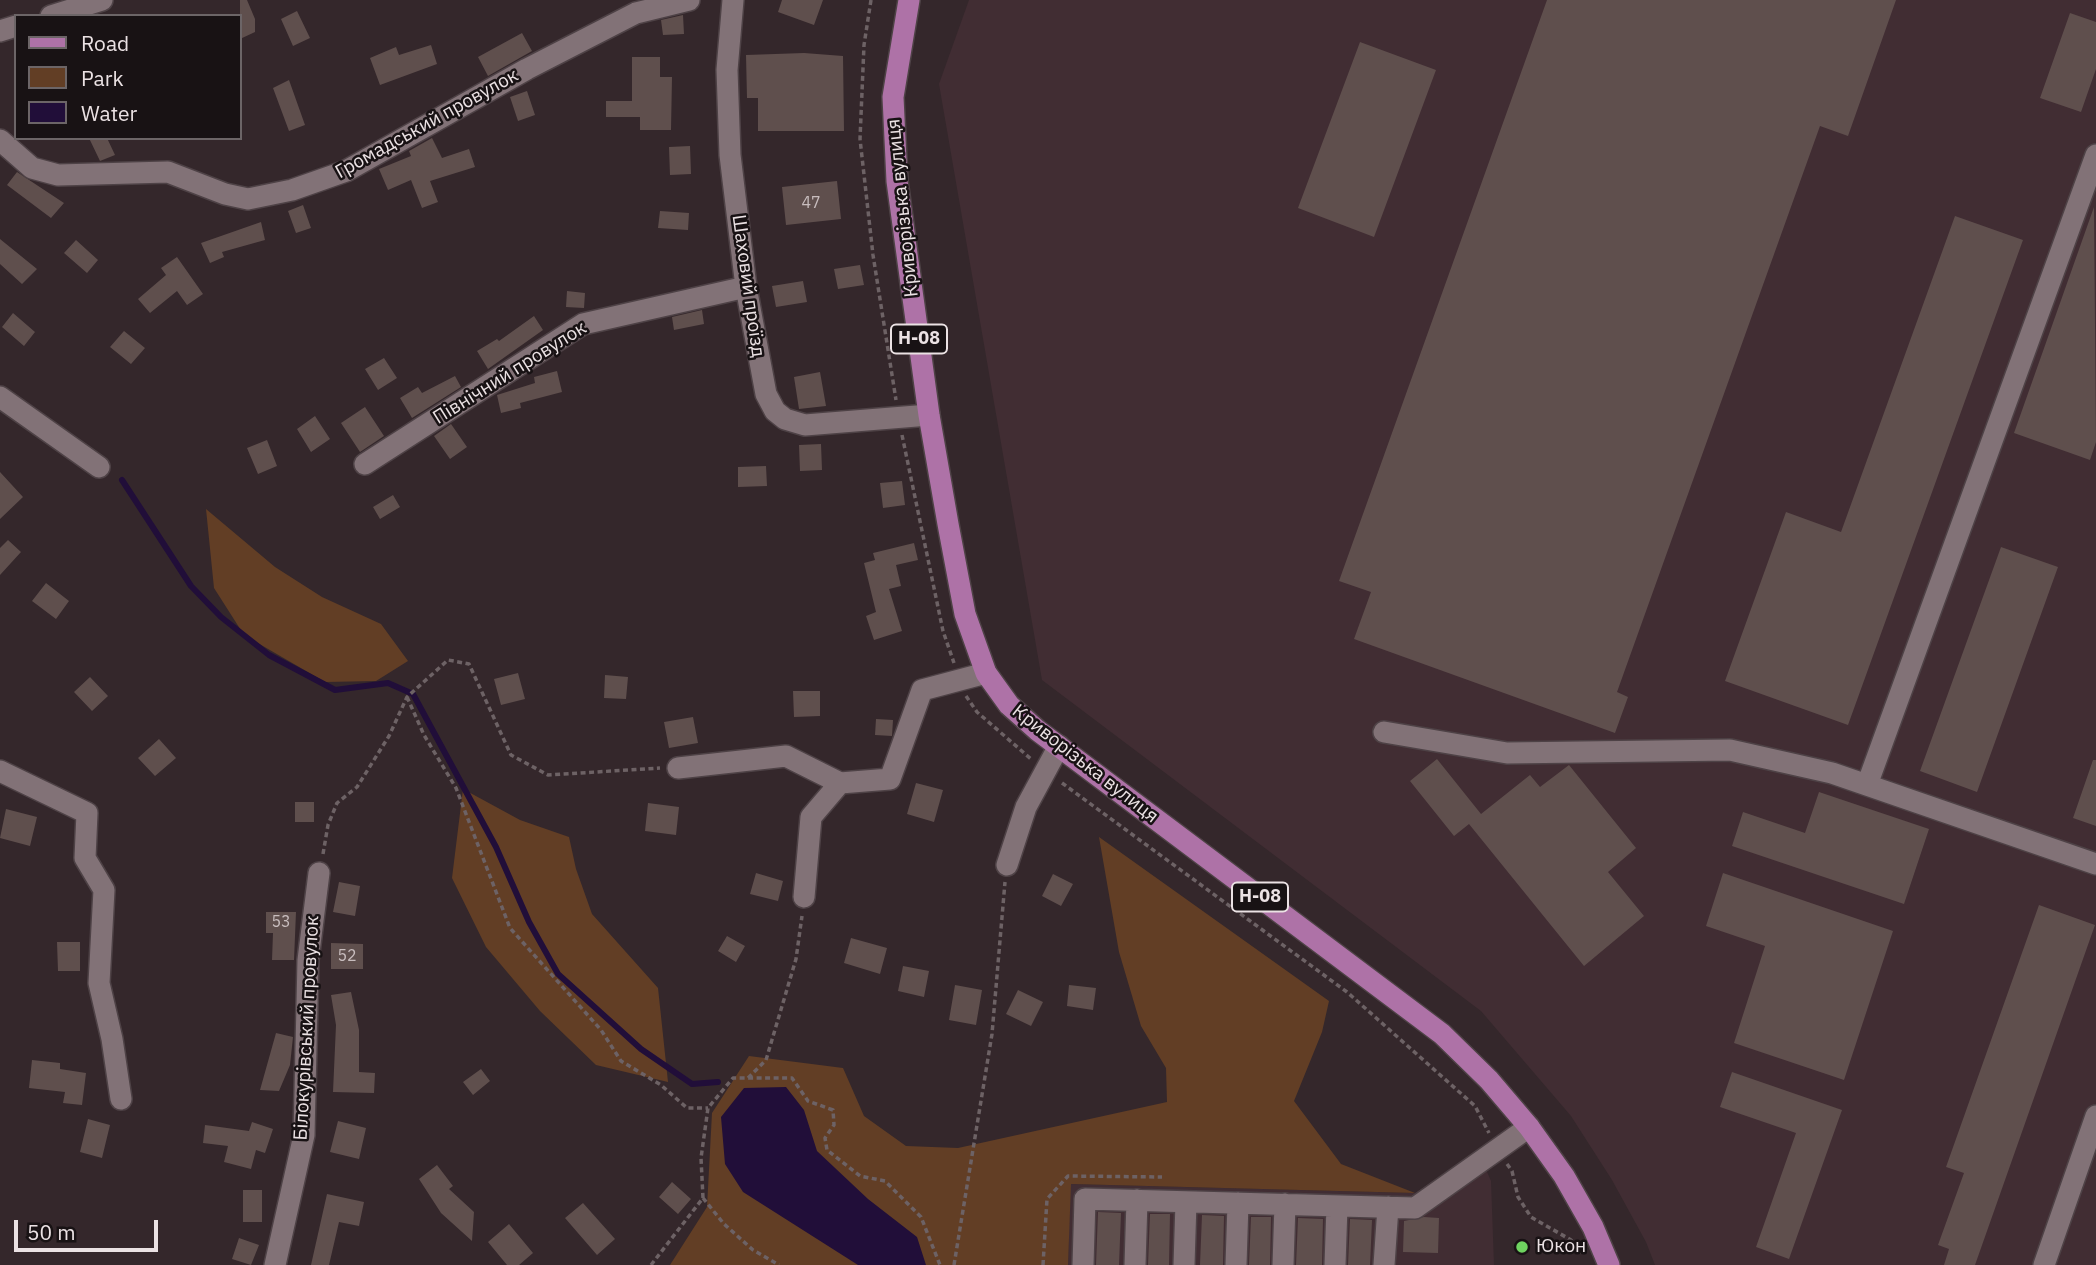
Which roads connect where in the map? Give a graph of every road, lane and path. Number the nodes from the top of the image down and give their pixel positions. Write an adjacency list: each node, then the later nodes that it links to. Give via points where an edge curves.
1 (102, 0): 6 (street)
2 (689, 0): 7 (street, Громадський провулок, via 635,13 346,171 248,199 169,172 58,175 33,168)
3 (733, 0): 9 (street, Шаховий проїзд, via 727,70 730,155)
4 (871, 0): 12 (path, via 860,139)
5 (909, 0): 11 (main road, Криворізька вулиця / Н-08, via 897,61 892,133)
6 (57, 14)
7 (0, 140)
8 (2096, 155): 22 (street)
9 (746, 288): 12 (street, Шаховий проїзд, via 766,394 775,411 805,425); 13 (street, Північний провулок, via 583,324)
10 (0, 397): 14 (street)
11 (929, 415): 12 (street, Шаховий проїзд); 15 (main road, Криворізька вулиця / Н-08, via 965,614)
12 (899, 418)
13 (365, 464)
14 (99, 467)
15 (986, 673): 18 (main road, Криворізька вулиця / Н-08, via 1009,705); 21 (street, via 922,690 890,779)
16 (407, 697): 19 (path, via 448,660 469,664 511,755 548,775); 25 (path, via 357,787 337,803); 29 (path, via 456,788 510,928 601,1030 621,1061 687,1108)
17 (1384, 732): 22 (street, via 1507,752 1730,750)
18 (1059, 746): 24 (street, via 1026,807); 31 (main road, Криворізька вулиця / Н-08, via 1441,1034)
19 (678, 768): 21 (street, via 786,756)
20 (0, 771): 28 (street, via 88,813 85,858 104,890 99,983)
21 (840, 783): 26 (street, via 811,817)
22 (1867, 785): 23 (street)
23 (2096, 864)
24 (1007, 865): 43 (path, via 992,1034)
25 (319, 873): 39 (street, Білокурівський провулок, via 308,960 303,1135)
26 (804, 897): 27 (path, via 796,959 773,1038 766,1060)
27 (748, 1078): 29 (path, via 733,1079); 42 (path, via 792,1078 808,1101 833,1110 834,1125 825,1138 827,1150 860,1176 885,1181 921,1217)
28 (121, 1099)
29 (708, 1108): 32 (path, via 701,1158)
30 (2096, 1116): 52 (street)
31 (1529, 1127): 38 (street, via 1415,1208); 51 (main road, Криворізька вулиця / Н-08, via 1582,1207)
32 (703, 1198): 40 (path); 41 (path, via 753,1250)
33 (1136, 1200): 34 (street); 44 (street, via 1085,1199); 45 (street)
34 (1186, 1202): 35 (street); 46 (street)
35 (1238, 1203): 36 (street); 47 (street)
36 (1285, 1205): 37 (street); 48 (street)
37 (1337, 1206): 38 (street); 49 (street)
38 (1388, 1207): 50 (street)
39 (275, 1265)
40 (651, 1265)
41 (779, 1265)
42 (940, 1265)
43 (954, 1265)
44 (1083, 1265)
45 (1135, 1265)
46 (1184, 1265)
47 (1236, 1265)
48 (1283, 1265)
49 (1335, 1265)
50 (1384, 1265)
51 (1609, 1265)
52 (2044, 1265)

